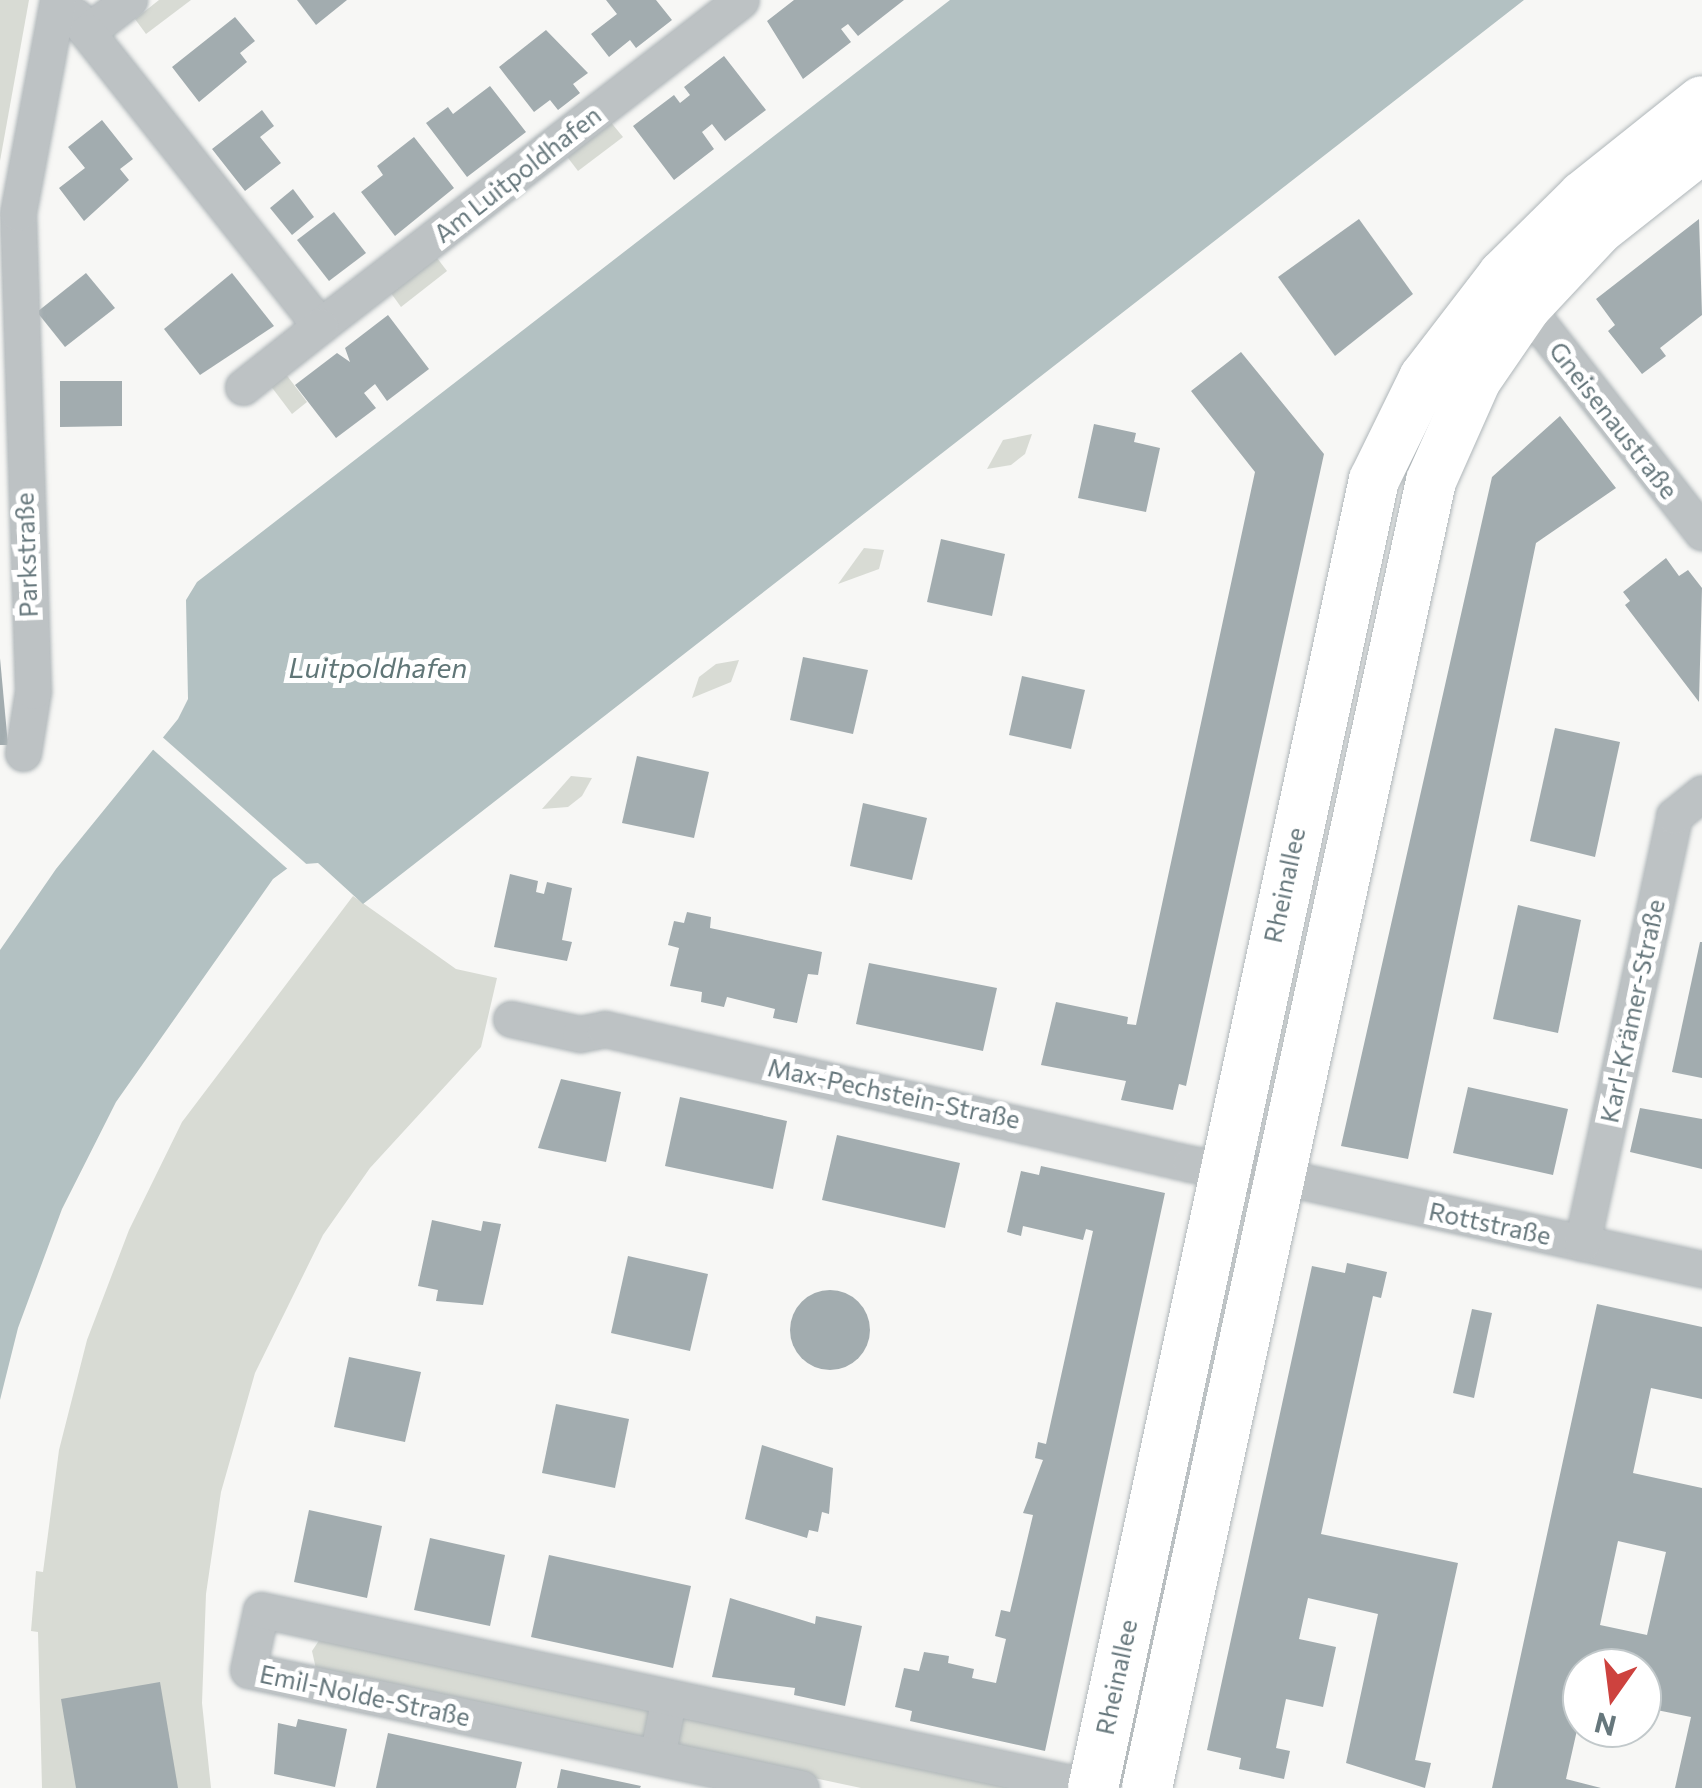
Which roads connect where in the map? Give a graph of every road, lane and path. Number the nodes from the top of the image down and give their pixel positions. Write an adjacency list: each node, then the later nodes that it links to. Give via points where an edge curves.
1 (60, 0): 4 (street); 10 (street, Parkstraße, via 18,213 33,691)
2 (129, 0): 4 (street)
3 (718, 7): 7 (street, Am Luitpoldhafen)
4 (88, 32): 7 (street)
5 (1700, 118): 6 (street, Rheinallee); 13 (street, Rheinallee, via 1522,255 1442,352 1390,440 1352,563)
6 (1526, 307): 9 (street, Gneisenaustraße); 14 (street, Rheinallee, via 1458,415 1423,508)
7 (320, 326): 8 (street, Am Luitpoldhafen)
8 (242, 387)
9 (1702, 532)
10 (24, 753)
11 (1702, 793): 15 (street, Karl-Krämer-Straße, via 1674,816)
12 (511, 1019): 13 (street, Max-Pechstein-Straße, via 580,1034 605,1029 1170,1160)
13 (1225, 1166): 14 (street, Max-Pechstein-Straße); 20 (street, Rheinallee)
14 (1278, 1176): 15 (street, Rottstraße); 21 (street, Rheinallee)
15 (1582, 1242): 16 (street, Rottstraße)
16 (1702, 1269)
17 (669, 1697): 18 (street); 18 (street, Emil-Nolde-Straße, via 261,1610 251,1655 248,1670); 20 (street, Emil-Nolde-Straße)
18 (656, 1757): 19 (street, Emil-Nolde-Straße)
19 (802, 1788)
20 (1093, 1788)
21 (1146, 1788)

